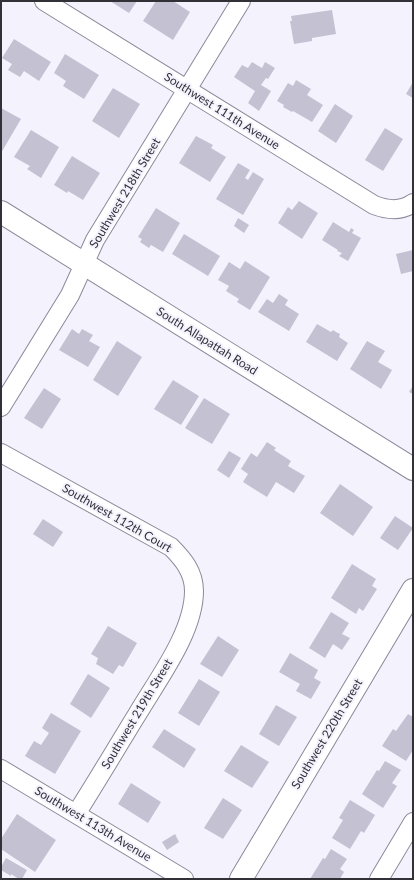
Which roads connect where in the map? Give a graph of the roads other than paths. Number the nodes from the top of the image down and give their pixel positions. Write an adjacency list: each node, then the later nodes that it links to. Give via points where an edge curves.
1 (44, 1): 3 (street, Southwest 111th Avenue)
2 (241, 1): 3 (street, Southwest 218th Street)
3 (188, 89): 4 (street, Southwest 111th Avenue, via 374,205 397,210); 6 (street, Southwest 218th Street, via 95,240)
4 (409, 206)
5 (1, 212): 6 (main road, South Allapattah Road)
6 (84, 264): 7 (street, Southwest 218th Street, via 70,296); 9 (main road, South Allapattah Road)
7 (1, 407)
8 (1, 453): 11 (street, Southwest 112th Court, via 171,547 191,572 194,590)
9 (413, 469)
10 (413, 590): 16 (main road, Southwest 220th Street)
11 (192, 611): 13 (street, Southwest 219th Street, via 178,646)
12 (1, 769): 13 (street, Southwest 113th Avenue)
13 (76, 814): 15 (street, Southwest 113th Avenue)
14 (413, 822): 17 (street)
15 (184, 879)
16 (241, 879)
17 (378, 879)

